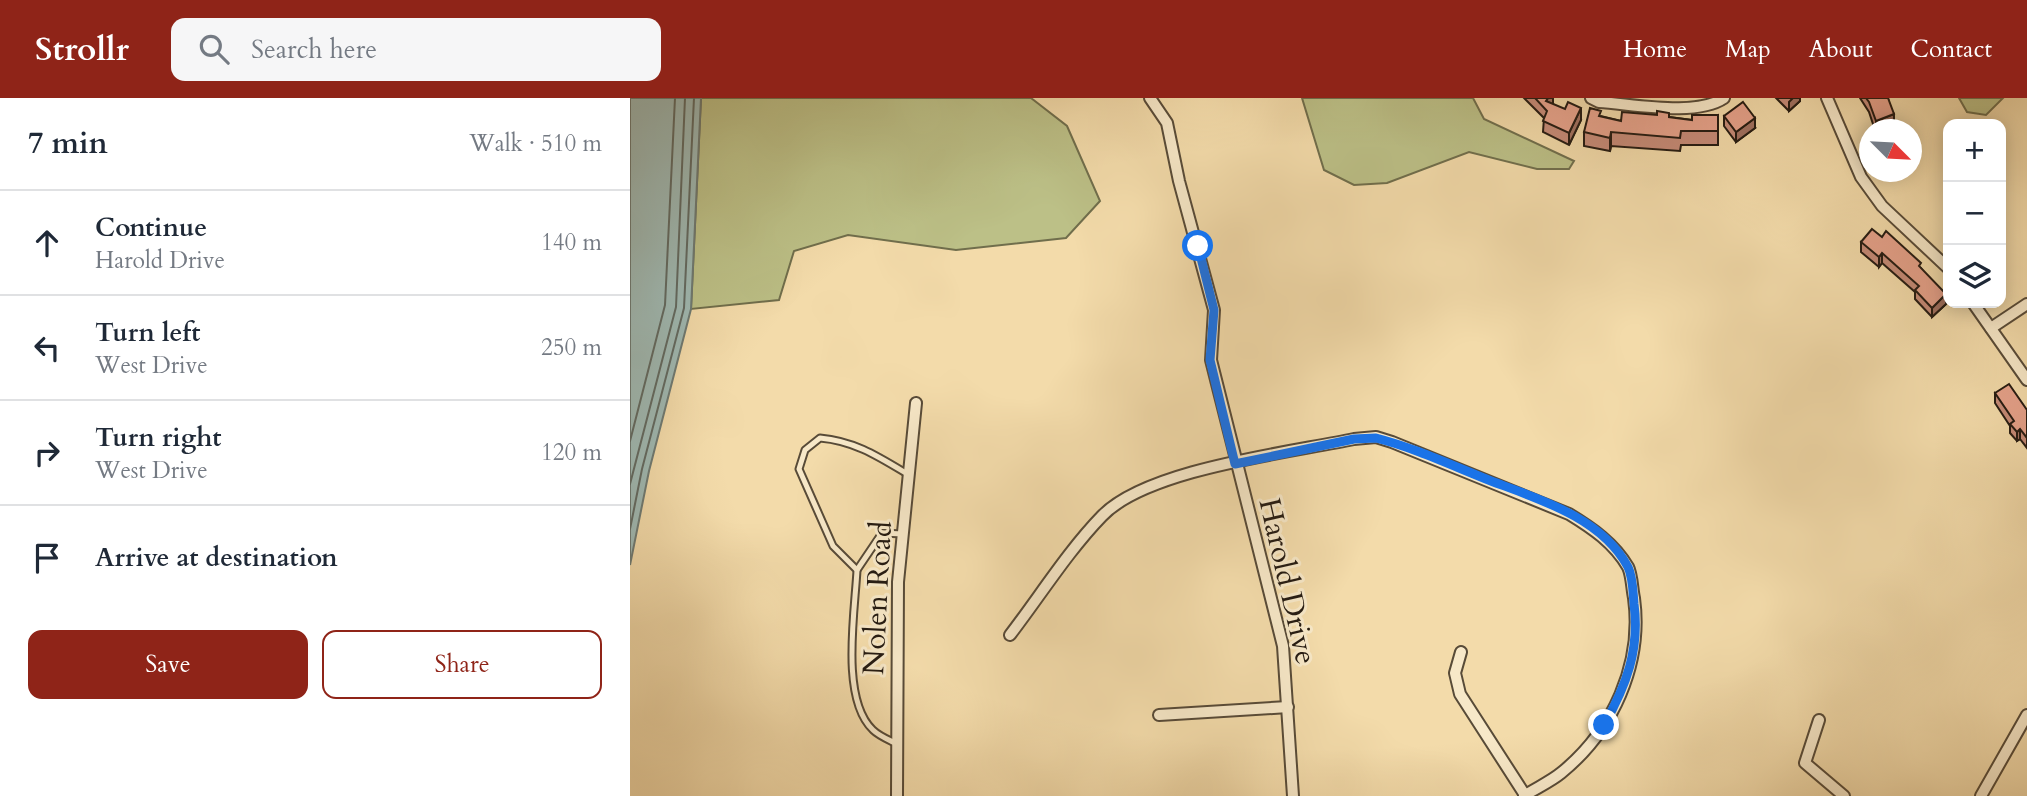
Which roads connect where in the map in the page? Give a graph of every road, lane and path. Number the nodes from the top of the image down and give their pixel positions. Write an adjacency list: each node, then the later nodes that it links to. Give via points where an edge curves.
1 (1150, 98): 11 (street, Harold Drive, via 1167,123 1214,310 1210,360)
2 (1591, 98): 3 (street, via 1688,108 1712,106)
3 (1724, 98)
4 (1827, 98): 5 (street, via 1861,177 1882,206)
5 (1943, 263)
6 (2027, 304): 8 (street)
7 (1977, 308): 8 (street)
8 (1991, 328): 9 (street)
9 (2027, 380)
10 (916, 403): 12 (street, Nolen Road)
11 (1235, 464): 15 (street, via 1150,485 1102,515); 17 (street, Harold Drive, via 1283,646); 24 (street, via 1376,438 1544,501 1594,529 1613,547 1629,569 1637,628 1623,690 1604,725 1578,756)
12 (909, 475): 13 (street, Nolen Road); 14 (lane, via 863,447 841,440 820,438 805,450 799,469 833,546)
13 (903, 534): 14 (lane, via 882,533); 21 (street, Nolen Road, via 898,582)
14 (857, 570): 21 (lane, via 854,689 873,730)
15 (1010, 635)
16 (1461, 652): 24 (street, via 1455,673 1460,694)
17 (1288, 707): 18 (street); 23 (street, Harold Drive)
18 (1159, 715)
19 (2027, 715): 26 (street)
20 (1819, 720): 25 (street, via 1805,763)
21 (897, 744): 22 (street, Nolen Road)
22 (897, 796)
23 (1293, 796)
24 (1525, 796)
25 (1843, 796)
26 (1981, 796)

